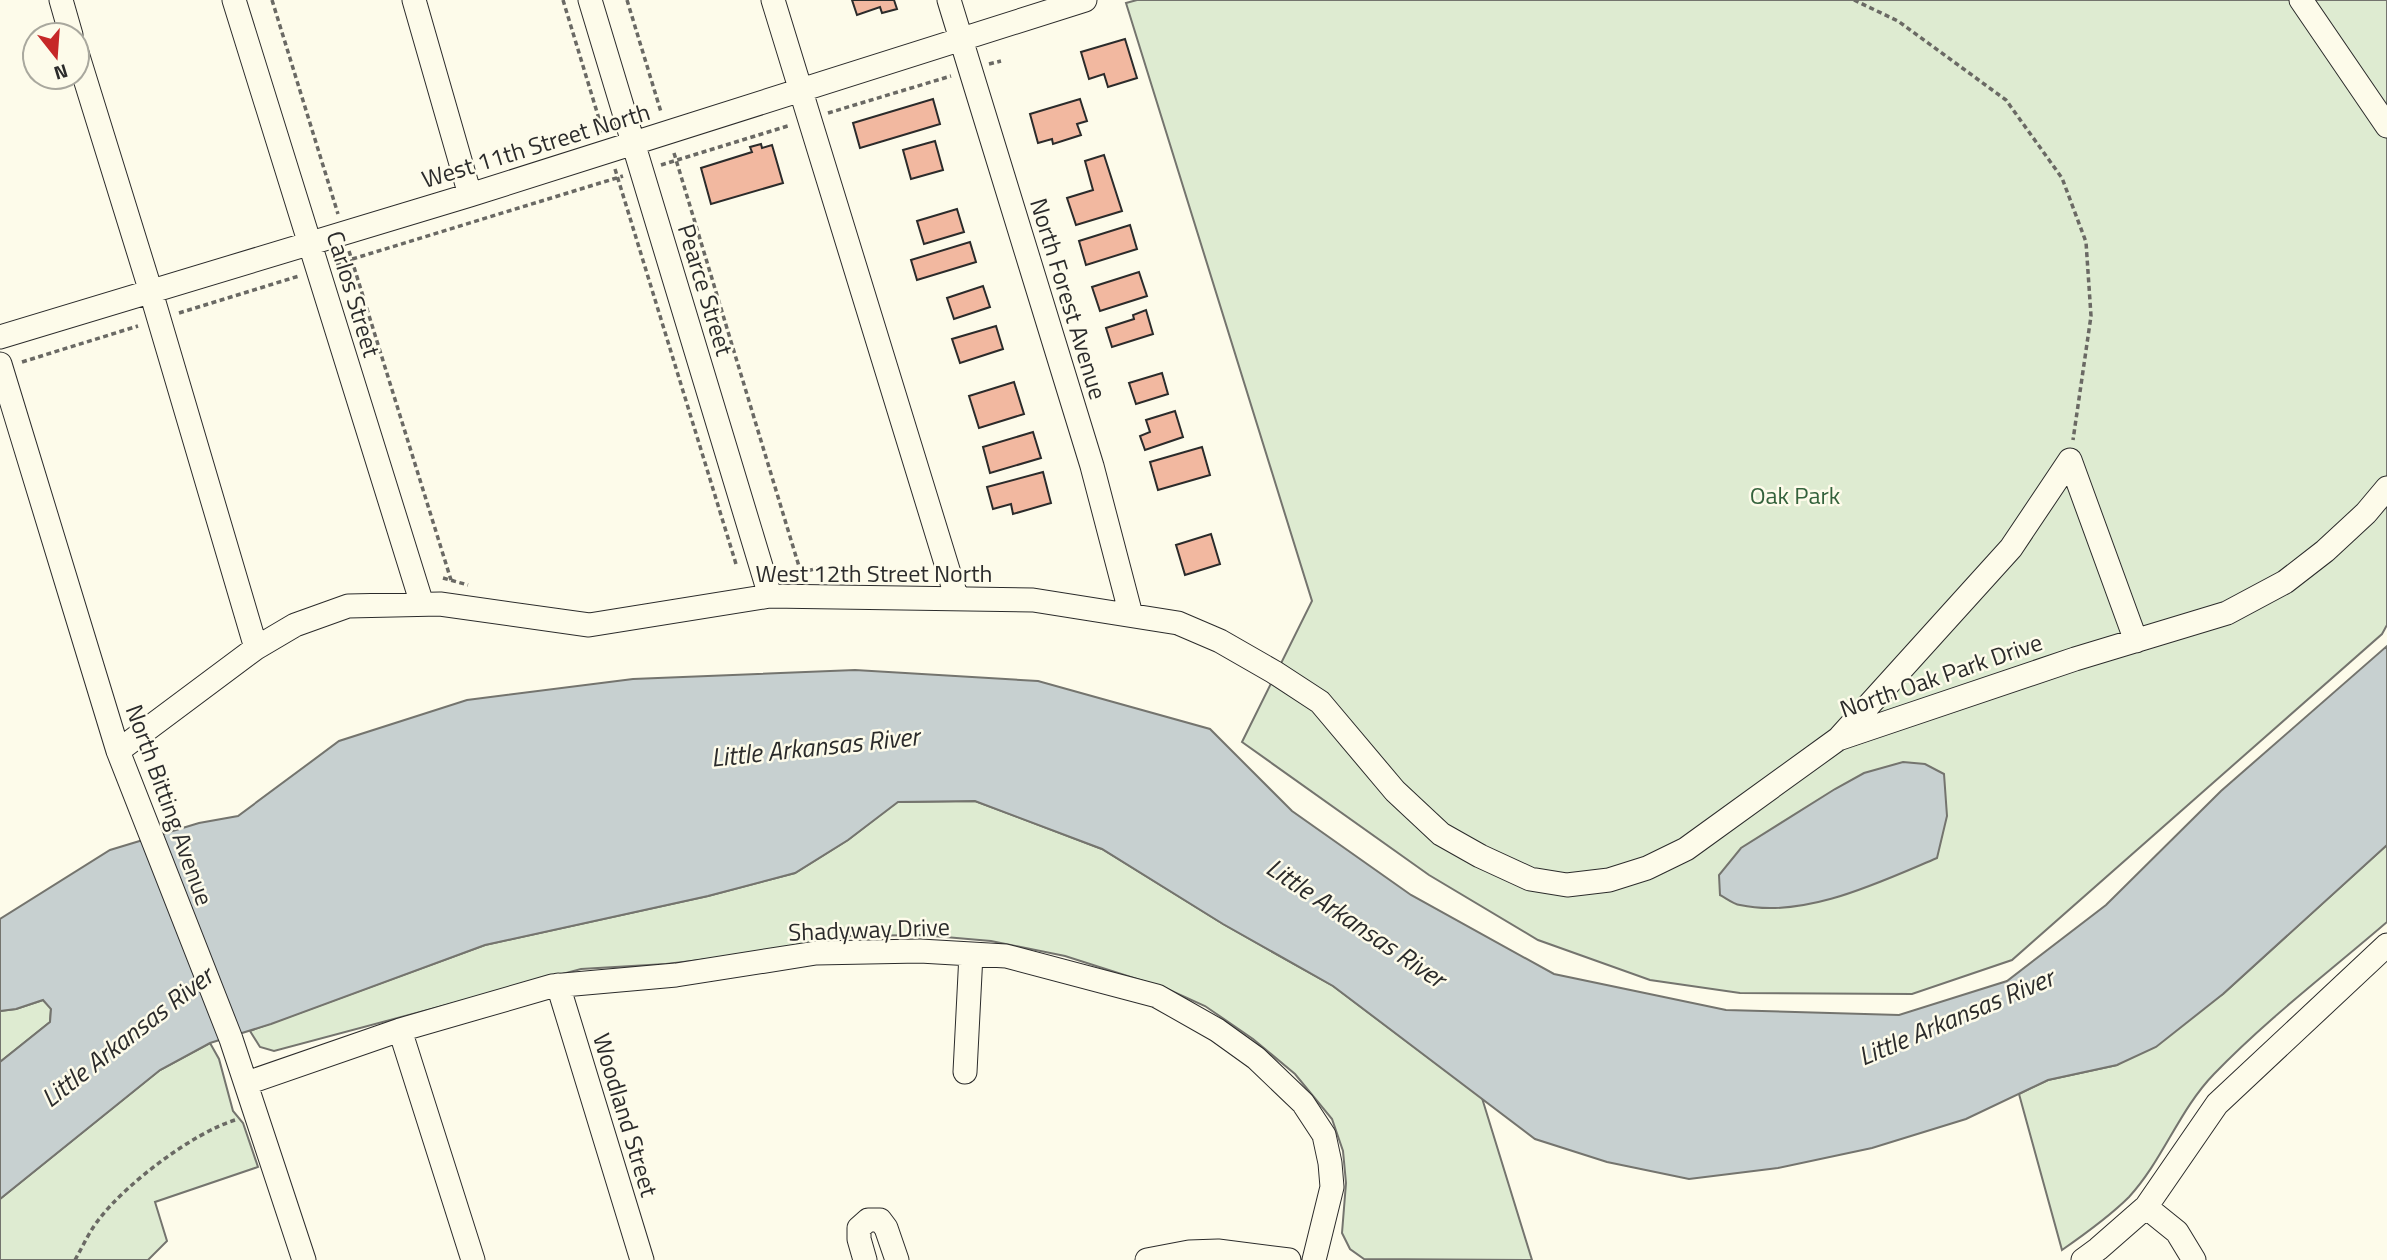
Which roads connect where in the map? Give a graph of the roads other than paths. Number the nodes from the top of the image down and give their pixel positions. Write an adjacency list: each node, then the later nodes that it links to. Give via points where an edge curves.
1 (61, 0): 9 (street)
2 (234, 0): 16 (street, Carlos Street)
3 (414, 0): 15 (street)
4 (590, 0): 14 (street, Pearce Street)
5 (773, 0): 11 (street)
6 (949, 0): 10 (street, North Forest Avenue)
7 (1085, 0): 10 (street, West 11th Street North)
8 (2301, 0): 13 (street)
9 (67, 21)
10 (961, 39): 11 (street, West 11th Street North); 24 (street, North Forest Avenue, via 1092,466)
11 (800, 90): 14 (street, West 11th Street North); 22 (street)
12 (89, 91): 17 (street)
13 (2387, 127)
14 (633, 144): 15 (street, West 11th Street North); 21 (street, Pearce Street)
15 (470, 195): 16 (street, West 11th Street North)
16 (310, 244): 17 (street, West 11th Street North); 23 (street, Carlos Street)
17 (152, 292): 18 (street, West 11th Street North); 26 (street)
18 (0, 337)
19 (1, 366): 28 (street, North Bitting Avenue)
20 (2387, 488): 25 (street, North Oak Park Drive, via 2325,551 2285,582 2227,613)
21 (768, 588): 22 (street, West 12th Street North); 23 (street, West 12th Street North, via 589,625)
22 (957, 599): 24 (street, West 12th Street North, via 1033,600)
23 (422, 604): 26 (street, West 12th Street North, via 348,606 295,625)
24 (1130, 615): 27 (street, North Oak Park Drive, via 1178,622 1274,672 1320,702 1395,791 1441,834 1530,879 1567,885 1647,869 1686,849)
25 (2136, 640): 27 (street, North Oak Park Drive); 27 (street, via 2070,460 2011,548)
26 (256, 648): 28 (street, West 12th Street North)
27 (1838, 739)
28 (118, 751): 34 (street, North Bitting Avenue)
29 (2387, 945): 35 (street, via 2217,1104)
30 (971, 954): 31 (street, Shadyway Drive, via 816,953 676,975); 33 (street); 44 (street, Shadyway Drive, via 1006,956 1157,996 1256,1058 1303,1103 1324,1135 1332,1187)
31 (558, 985): 32 (street, Shadyway Drive); 39 (street, Woodland Street)
32 (400, 1030): 34 (street, Shadyway Drive); 38 (street)
33 (965, 1072)
34 (247, 1083): 37 (street, North Bitting Avenue)
35 (2146, 1207): 45 (street); 46 (street, via 2177,1232)
36 (1220, 1256): 42 (street, via 1189,1252); 43 (street)
37 (304, 1260)
38 (473, 1260)
39 (642, 1260)
40 (865, 1260): 41 (street, via 859,1228 868,1220 880,1220)
41 (897, 1260)
42 (1147, 1260)
43 (1289, 1260)
44 (1314, 1260)
45 (2083, 1260)
46 (2194, 1260)

